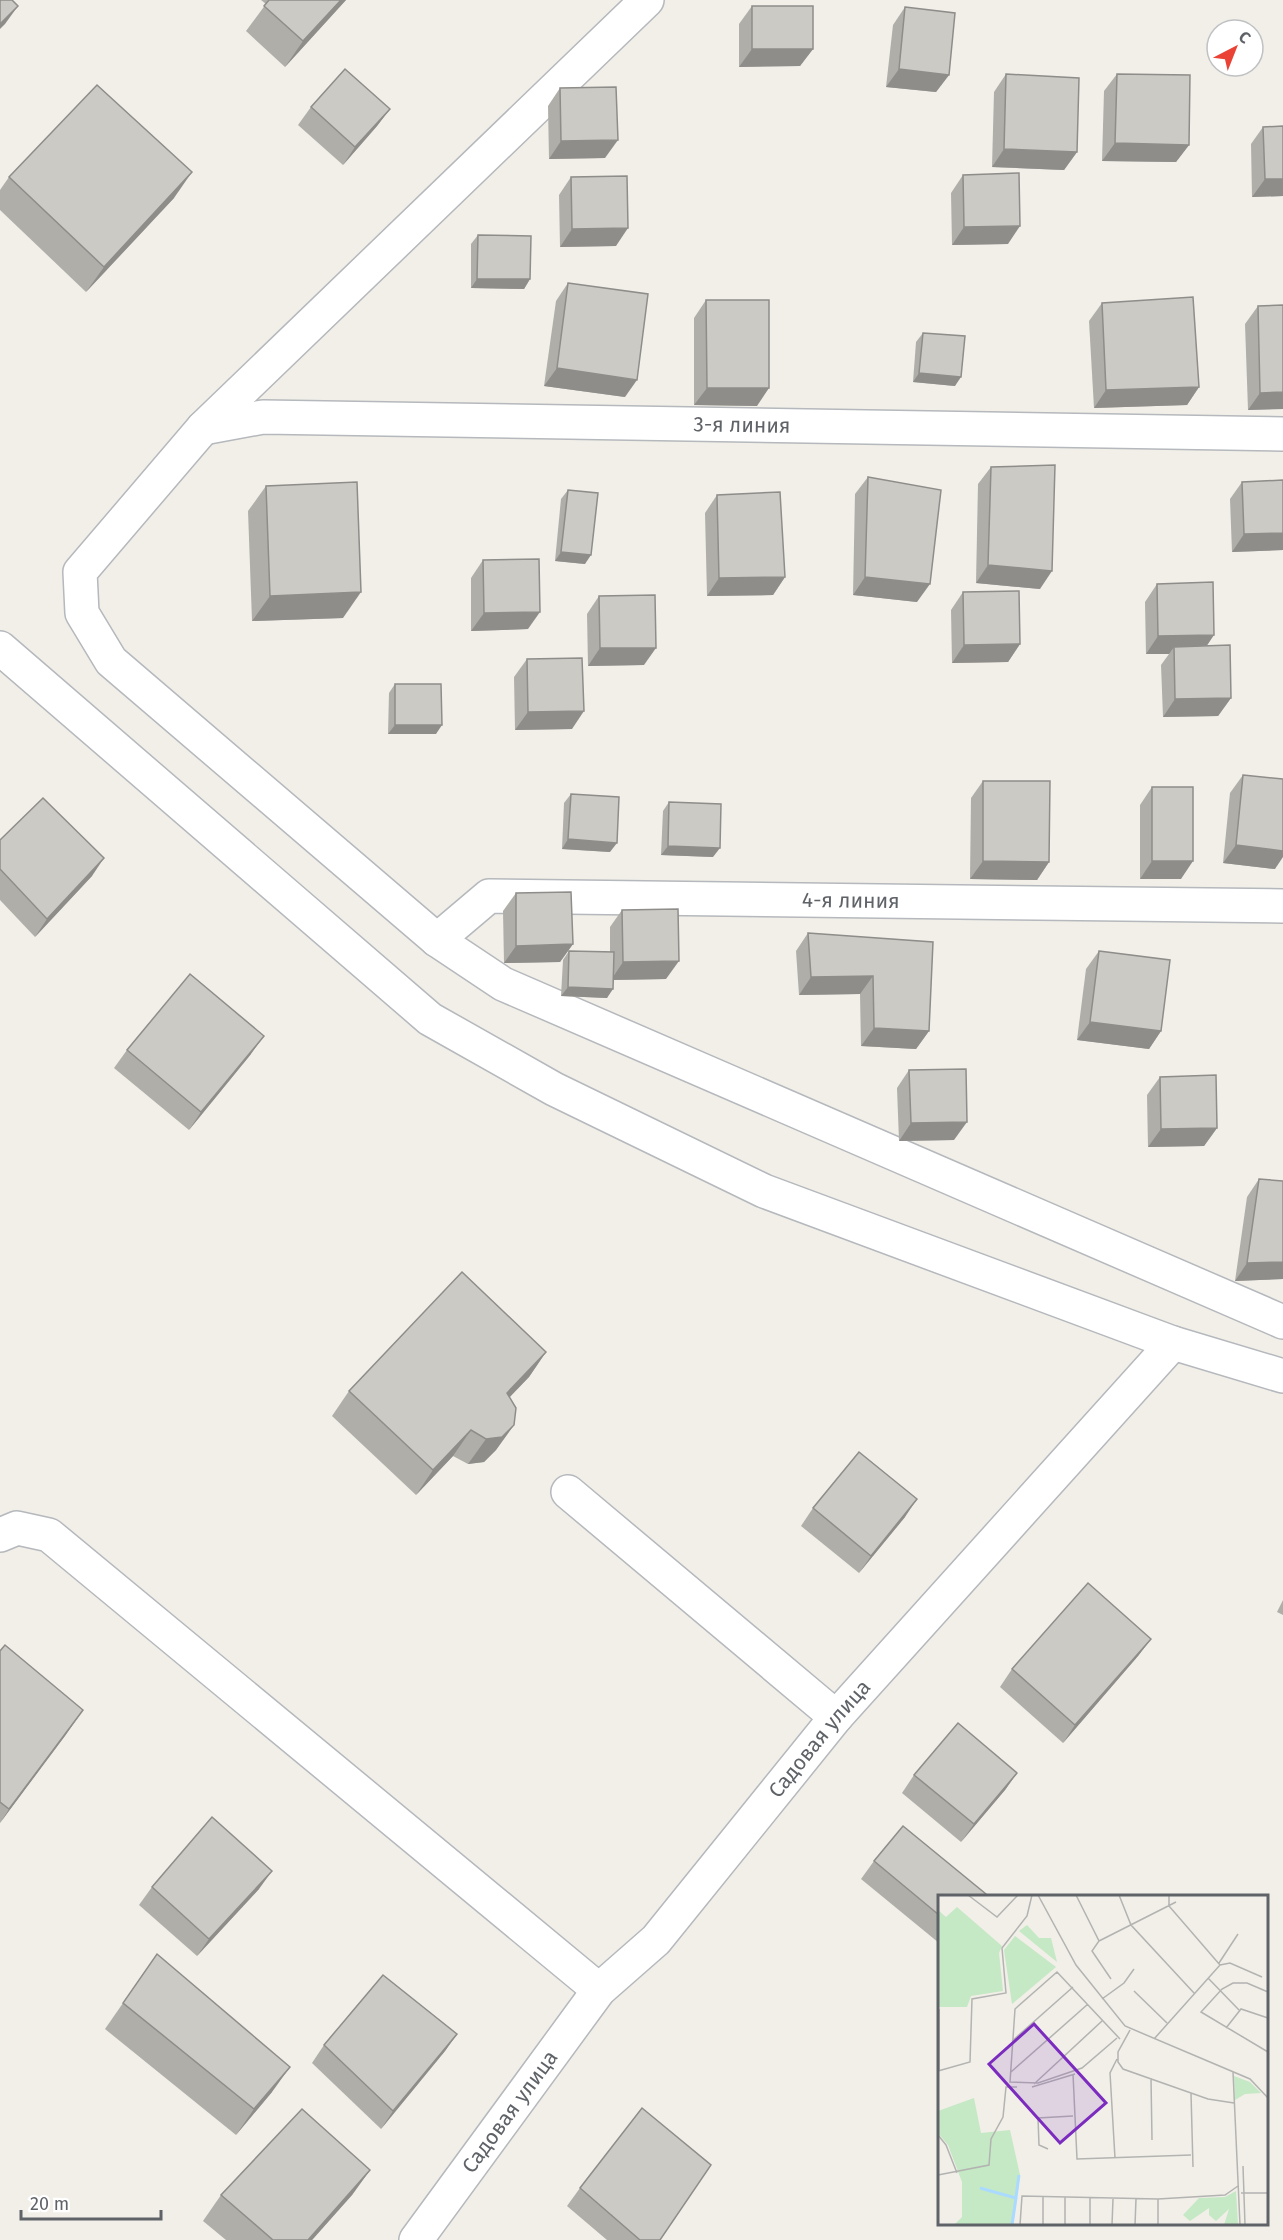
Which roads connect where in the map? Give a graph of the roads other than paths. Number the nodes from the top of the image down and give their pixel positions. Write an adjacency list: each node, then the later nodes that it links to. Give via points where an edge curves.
1 (647, 0): 2 (street)
2 (203, 428): 3 (street, 3-я линия, via 263,417); 6 (street, via 80,572 82,613 111,661)
3 (1283, 434)
4 (0, 648): 8 (street, via 430,1020 554,1089 764,1191)
5 (1283, 906): 6 (street, 4-я линия, via 489,896)
6 (437, 940): 7 (street, via 503,984)
7 (1283, 1322)
8 (1173, 1343): 9 (street); 12 (street, Садовая улица)
9 (1283, 1376)
10 (568, 1492): 12 (street)
11 (0, 1535): 13 (street, via 17,1528 49,1535)
12 (836, 1717): 13 (street, Садовая улица, via 656,1940)
13 (599, 1990): 14 (street, Садовая улица)
14 (416, 2240)

